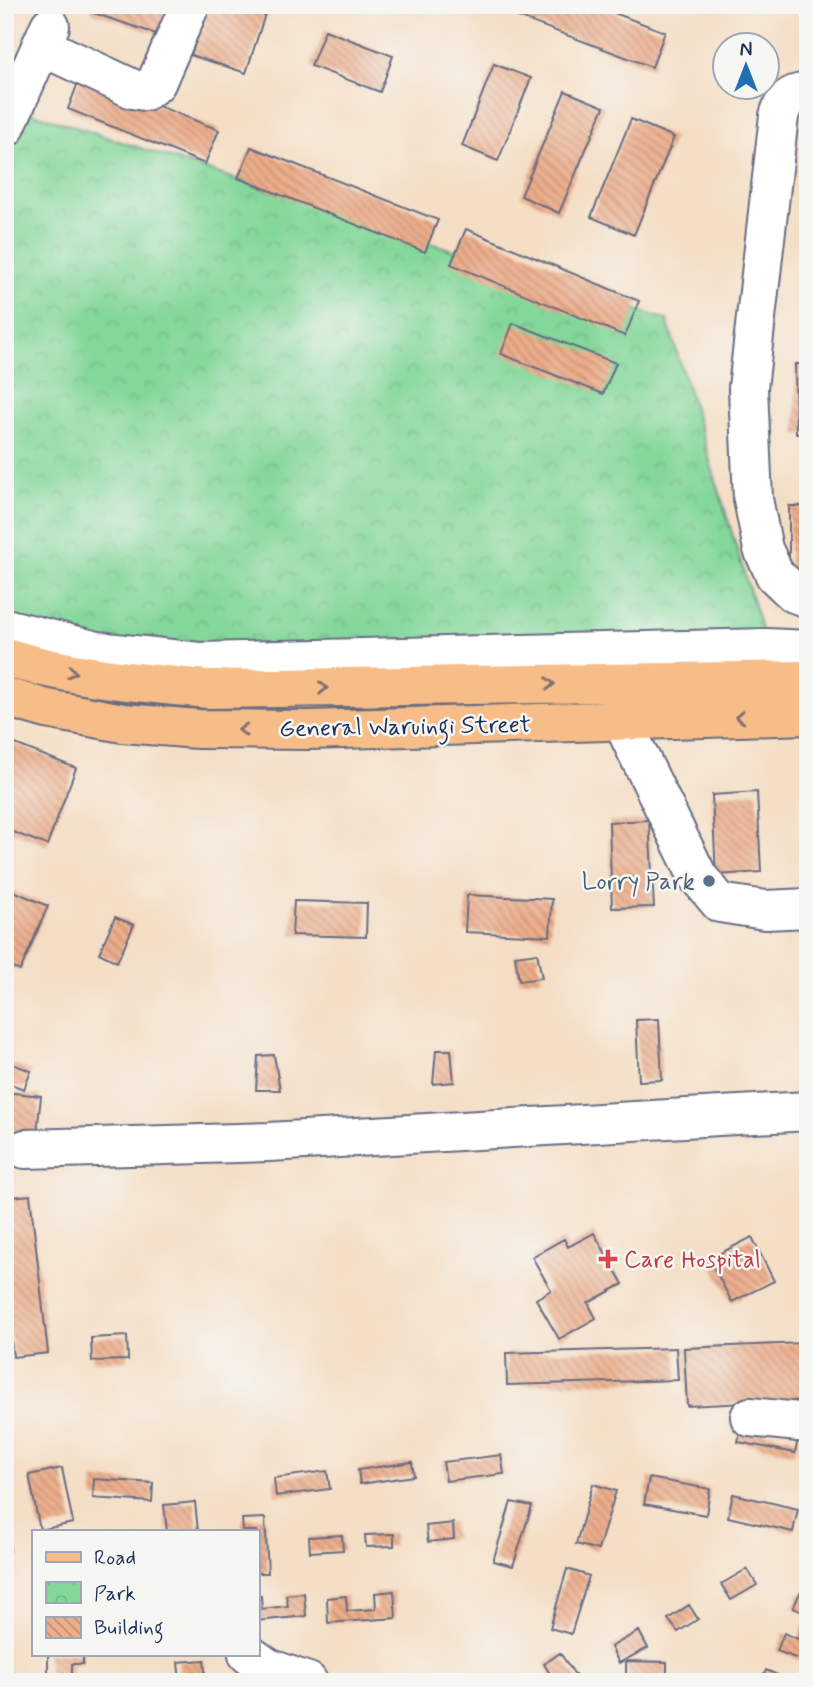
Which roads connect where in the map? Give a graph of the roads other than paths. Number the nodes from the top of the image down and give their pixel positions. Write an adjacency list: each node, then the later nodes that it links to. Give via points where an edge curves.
1 (190, 5): 3 (street, via 156,83 145,91 133,89 46,36)
2 (808, 92): 4 (street, via 794,93 783,102 779,116 748,388 753,499 763,549 775,576 794,593)
3 (5, 128)
4 (808, 598)
5 (5, 628): 6 (street, via 97,651 199,662)
6 (808, 650)
7 (5, 657): 8 (main road, General Waruingi Street, one-way to 8, via 112,680 208,689)
8 (808, 680)
9 (5, 697): 11 (main road, General Waruingi Street, one-way to 9, via 198,729 122,723)
10 (808, 715): 11 (main road, General Waruingi Street, one-way to 11)
11 (622, 721): 12 (street, via 698,877 720,903 765,910)
12 (808, 908)
13 (808, 1111): 14 (street, via 269,1142)
14 (25, 1149)
15 (750, 1417): 16 (street)
16 (808, 1423)
17 (251, 1656): 18 (street, via 268,1668)
18 (308, 1682)

